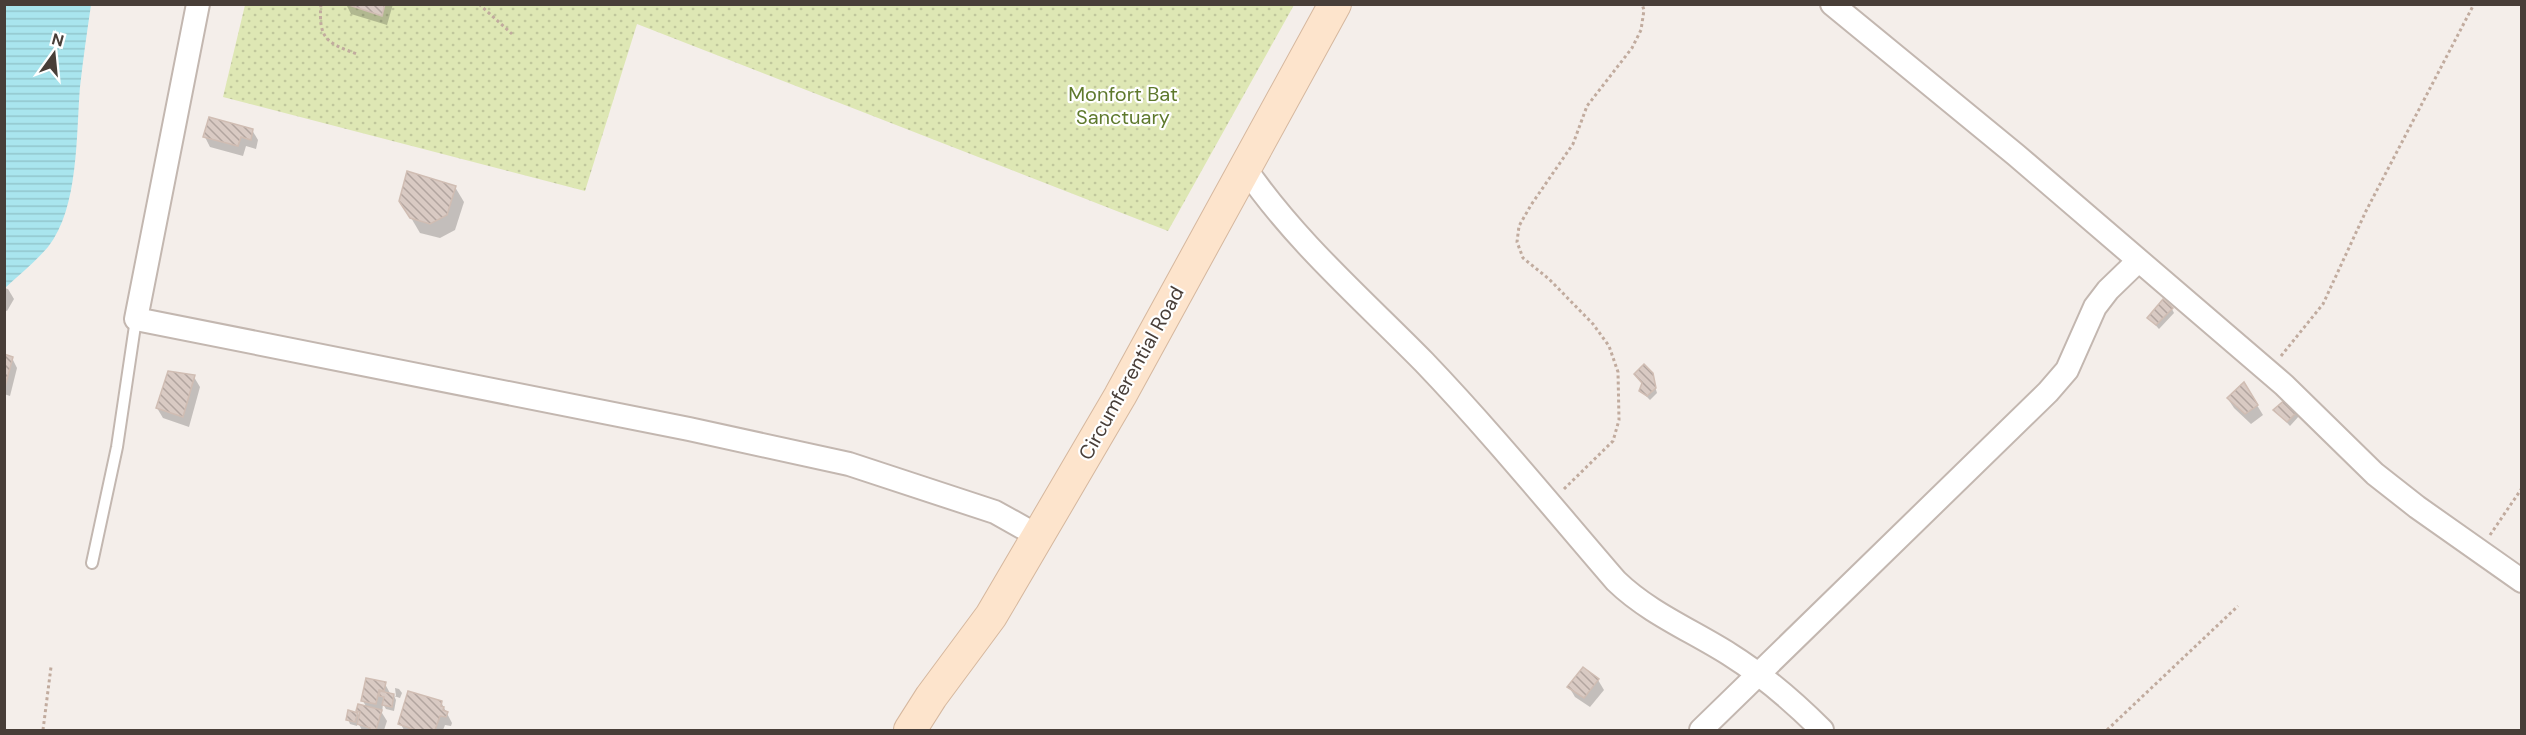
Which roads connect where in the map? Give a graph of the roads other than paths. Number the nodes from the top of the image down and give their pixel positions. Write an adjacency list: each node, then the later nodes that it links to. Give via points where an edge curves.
1 (198, 4): 6 (street)
2 (1335, 4): 4 (main road, Circumferential Road)
3 (1832, 4): 5 (street)
4 (1245, 168): 7 (main road, Circumferential Road); 10 (street, via 1298,235 1425,364 1616,581 1632,596)
5 (2138, 261): 9 (street, via 2267,371 2374,474); 10 (street, via 2096,307 2067,370 2049,392)
6 (136, 319): 7 (street, via 678,426 849,464 995,513); 8 (lane, via 117,447)
7 (1038, 536): 11 (main road, Circumferential Road, via 992,616)
8 (92, 563)
9 (2522, 581)
10 (1760, 674): 12 (street); 13 (street)
11 (910, 730)
12 (1701, 730)
13 (1822, 730)

